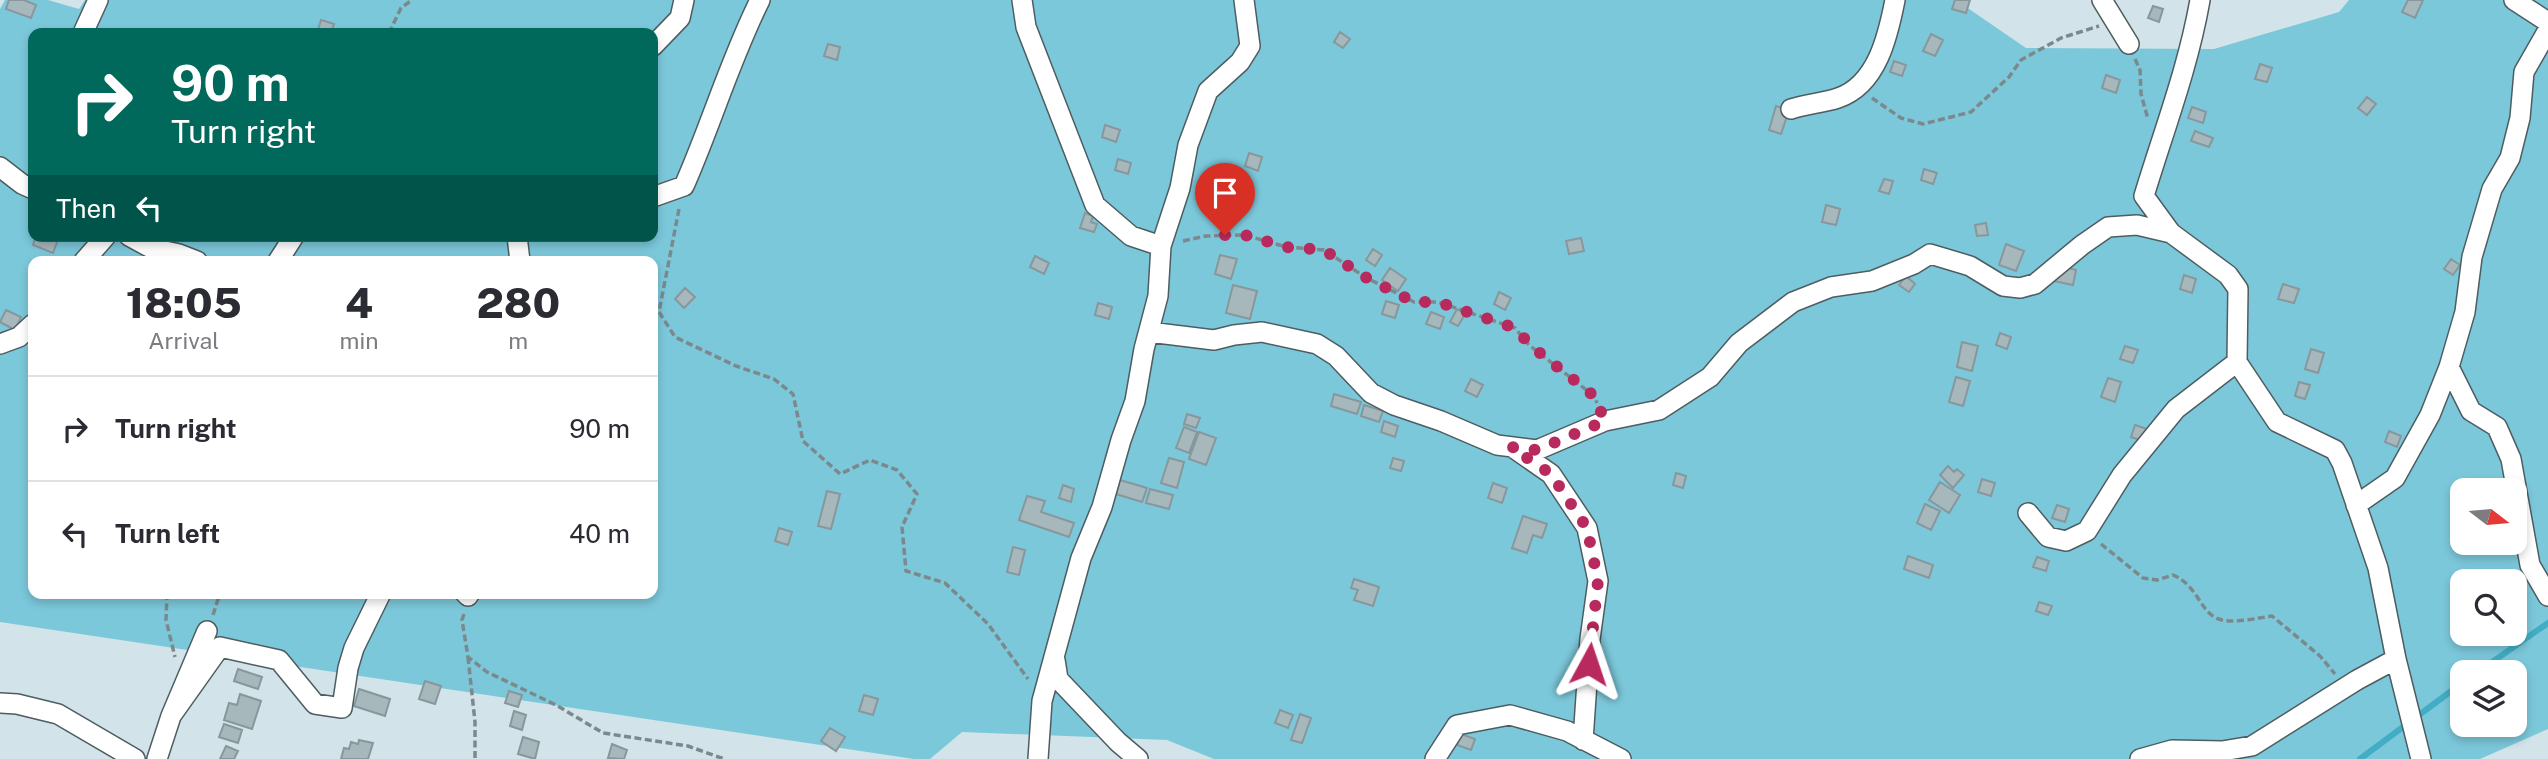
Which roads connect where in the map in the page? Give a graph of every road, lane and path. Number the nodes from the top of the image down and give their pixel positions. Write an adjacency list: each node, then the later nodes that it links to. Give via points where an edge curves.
1 (98, 0): 13 (street)
2 (412, 0): 14 (path, via 401,8)
3 (684, 0): 16 (street, via 680,18)
4 (760, 0): 23 (street)
5 (1022, 0): 28 (street, via 1026,27 1095,205 1131,236)
6 (1244, 0): 28 (street, via 1250,46 1240,62 1208,91)
7 (1895, 0): 18 (street, via 1876,63)
8 (2102, 0): 11 (street)
9 (2200, 0): 25 (street, via 2174,111 2144,196)
10 (2514, 0): 12 (street)
11 (2112, 21): 17 (street); 18 (path, via 2037,50 2021,60 1971,112 1949,118 1911,122)
12 (2548, 22)
13 (85, 28)
14 (391, 28)
15 (2548, 30): 35 (street, via 2524,72 2510,158 2492,189 2472,257 2465,312)
16 (658, 41)
17 (2129, 44): 20 (path, via 2140,70)
18 (1854, 91): 19 (street)
19 (1791, 109)
20 (2148, 120)
21 (0, 167): 22 (street)
22 (28, 186)
23 (684, 186): 24 (street); 51 (path, via 659,312 675,337 775,379 793,394 803,441 840,474 870,460 897,470 917,494 902,527 906,571 945,583 980,616)
24 (658, 195)
25 (2171, 233): 34 (street, via 2228,275 2238,289); 36 (street, via 2137,225 2108,227 2035,284 2020,288 2003,286 1970,266 1930,254 1872,281 1831,287 1793,302 1740,343 1710,377 1659,410)
26 (101, 242): 29 (street)
27 (140, 242): 30 (street)
28 (1161, 246): 32 (street, via 1158,296); 36 (path, via 1206,236 1245,235 1286,247 1324,250 1414,302 1438,302 1515,328 1594,396)
29 (88, 256)
30 (184, 256)
31 (28, 329): 33 (street)
32 (1149, 332): 37 (street, via 1214,340 1262,332 1317,344 1336,356 1371,393); 48 (street, via 1135,401 1081,558)
33 (0, 344)
34 (2237, 362): 38 (street, via 2277,422 2335,450); 40 (street, via 2176,409 2122,475)
35 (2449, 367): 38 (street, via 2430,415 2395,478); 41 (street, via 2470,411 2497,427 2511,459 2530,565)
36 (1605, 421): 37 (street, via 1537,450)
37 (1511, 447): 54 (street, via 1551,474 1587,528 1598,581)
38 (2356, 505): 47 (street, via 2378,568)
39 (2028, 513): 40 (street, via 2048,537 2066,541)
40 (2087, 531): 49 (path, via 2144,578 2173,575 2183,579 2217,618 2272,616 2336,676)
41 (2548, 596)
42 (167, 599): 50 (path, via 166,620)
43 (378, 599): 53 (street, via 354,648 342,708 315,704 279,660 220,647)
44 (467, 599): 46 (path, via 462,620)
45 (207, 631): 50 (street)
46 (468, 657): 57 (path); 58 (path, via 487,672 603,733 688,746)
47 (2396, 659): 49 (street); 64 (street)
48 (1055, 660): 51 (street); 60 (street, via 1058,679)
49 (2357, 680): 63 (street, via 2252,746 2172,750)
50 (183, 690): 53 (street)
51 (1042, 701): 59 (street)
52 (0, 704): 55 (street, via 58,714)
53 (171, 716): 56 (street)
54 (1583, 740): 61 (street, via 1510,715 1457,725); 62 (street)
55 (135, 759)
56 (157, 759)
57 (475, 759)
58 (724, 759)
59 (1038, 759)
60 (1138, 759)
61 (1436, 759)
62 (1621, 759)
63 (2140, 759)
64 (2421, 759)

